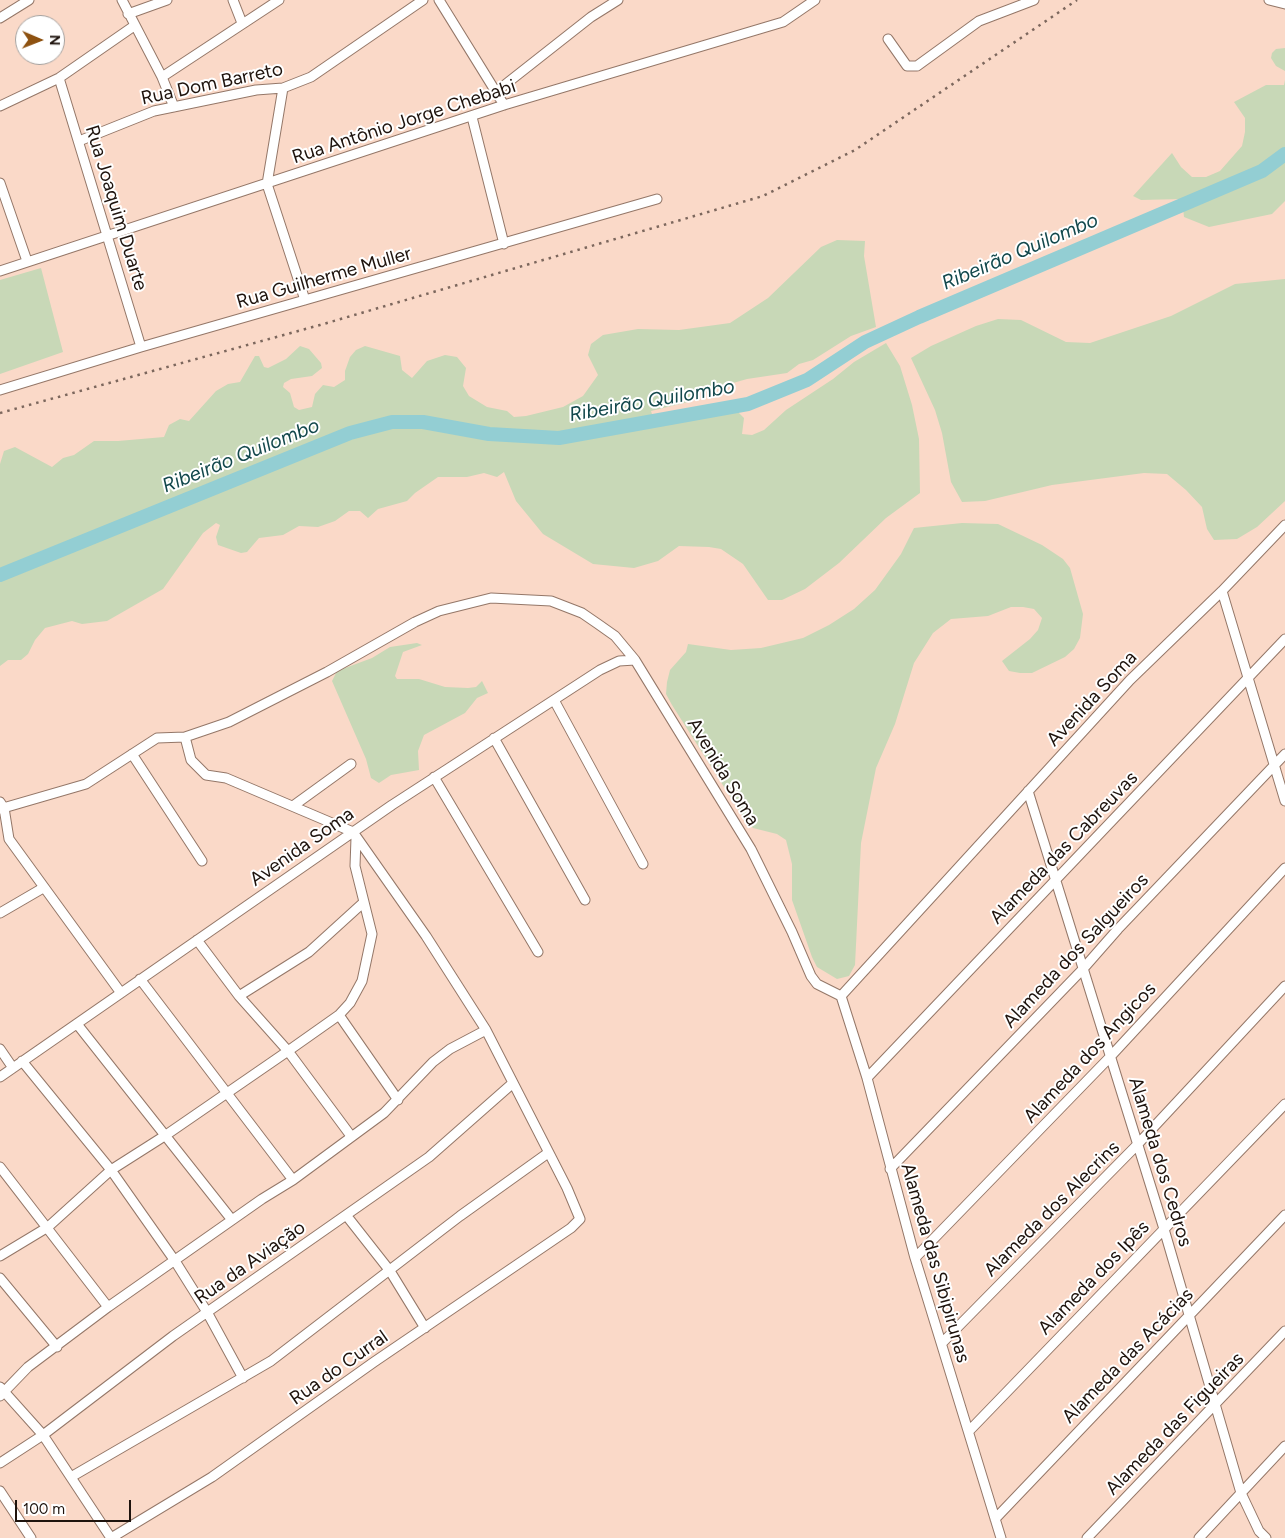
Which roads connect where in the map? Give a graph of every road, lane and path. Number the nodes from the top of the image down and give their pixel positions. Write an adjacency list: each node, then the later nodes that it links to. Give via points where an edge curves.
1 (29, 0): 14 (street)
2 (122, 0): 13 (street)
3 (167, 0): 13 (street)
4 (233, 0): 15 (street)
5 (279, 0): 15 (street)
6 (423, 0): 20 (street, Rua Dom Barreto, via 311,77)
7 (439, 0): 21 (street)
8 (618, 0): 21 (street, via 591,17)
9 (815, 0): 23 (street, Rua Antônio Jorge Chebabi, via 783,22)
10 (1034, 0): 17 (street, via 979,20 916,66 907,66)
11 (1269, 0): 12 (street)
12 (1285, 4)
13 (128, 14): 16 (street)
14 (0, 18)
15 (242, 23): 18 (street)
16 (134, 26): 18 (street); 19 (street)
17 (888, 39)
18 (162, 77): 24 (street)
19 (59, 78): 22 (street); 26 (street, Rua Joaquim Duarte)
20 (283, 88): 24 (street, Rua Dom Barreto, via 256,90); 27 (street)
21 (497, 91): 23 (street)
22 (0, 106)
23 (504, 106): 25 (street, Rua Antônio Jorge Chebabi)
24 (174, 107): 26 (street, Rua Dom Barreto, via 140,116)
25 (472, 117): 27 (street, Rua Antônio Jorge Chebabi); 31 (street)
26 (78, 141): 30 (street, Rua Joaquim Duarte)
27 (267, 184): 30 (street, Rua Antônio Jorge Chebabi); 34 (street)
28 (1, 188): 32 (street)
29 (657, 199): 31 (street, Rua Guilherme Muller)
30 (108, 234): 32 (street, Rua Antônio Jorge Chebabi); 35 (street, Rua Joaquim Duarte)
31 (504, 244): 34 (street, Rua Guilherme Muller)
32 (27, 261): 33 (street, Rua Antônio Jorge Chebabi)
33 (0, 270)
34 (304, 300): 35 (street, Rua Guilherme Muller)
35 (141, 347): 36 (street, Rua Guilherme Muller)
36 (0, 390)
37 (1285, 525): 38 (street, Avenida Soma)
38 (1222, 591): 41 (street); 50 (street, Avenida Soma, via 1130,680)
39 (1285, 639): 41 (street, Alameda das Cabreuvas)
40 (635, 660): 42 (street, Avenida Soma, via 619,661 600,670); 43 (street, via 615,636 565,605 523,598 491,598 423,618 228,722); 70 (street, Avenida Soma, via 751,849 811,976 817,984)
41 (1249, 677): 48 (street); 58 (street, Alameda das Cabreuvas)
42 (554, 700): 44 (street, Avenida Soma); 56 (street)
43 (185, 737): 45 (street, via 157,738); 52 (street, via 191,760 201,772 226,778)
44 (494, 738): 49 (street, Avenida Soma); 60 (street)
45 (132, 754): 53 (street, via 86,784); 55 (street)
46 (1285, 754): 48 (street, Alameda dos Salgueiros)
47 (350, 764): 52 (street)
48 (1274, 766): 51 (street); 65 (street, Alameda dos Salgueiros)
49 (434, 777): 54 (street, Avenida Soma); 64 (street)
50 (1028, 791): 58 (street, Alameda dos Cedros); 70 (street, Avenida Soma)
51 (1285, 801)
52 (293, 806): 54 (street)
53 (1, 807): 59 (street, via 9,839)
54 (354, 834): 61 (street, via 355,866); 63 (street, Avenida Soma); 73 (street, via 426,936)
55 (202, 860)
56 (643, 864)
57 (1285, 868): 76 (street, Alameda dos Angicos)
58 (1056, 880): 65 (street, Alameda dos Cedros); 80 (street, Alameda das Cabreuvas)
59 (43, 888): 62 (street); 68 (street)
60 (585, 900)
61 (364, 902): 69 (street, via 309,952); 71 (street, via 372,934 366,967 355,994)
62 (0, 913)
63 (197, 940): 66 (street, Avenida Soma); 69 (street)
64 (538, 952)
65 (1082, 970): 76 (street, Alameda dos Cedros); 90 (street, Alameda dos Salgueiros)
66 (140, 979): 68 (street, Avenida Soma); 82 (street)
67 (1285, 986): 87 (street, Alameda dos Alecrins)
68 (120, 993): 72 (street, Avenida Soma)
69 (239, 996): 75 (street)
70 (841, 996): 80 (street, Alameda das Sibipirunas)
71 (339, 1015): 75 (street); 83 (street)
72 (76, 1024): 77 (street, Avenida Soma); 85 (street)
73 (486, 1030): 81 (street); 83 (street, via 433,1062)
74 (0, 1049): 78 (street)
75 (288, 1051): 82 (street); 86 (street)
76 (1110, 1057): 87 (street, Alameda dos Cedros); 99 (street, Alameda dos Angicos)
77 (22, 1061): 78 (street, Avenida Soma); 91 (street)
78 (13, 1068): 79 (street, Avenida Soma)
79 (0, 1077)
80 (867, 1078): 90 (street, Alameda das Sibipirunas)
81 (513, 1083): 88 (street); 93 (street, Rua da Aviação, via 429,1157)
82 (228, 1093): 85 (street); 92 (street)
83 (398, 1100): 86 (street)
84 (1285, 1104): 97 (street, Alameda dos Ipês)
85 (166, 1136): 91 (street); 95 (street)
86 (351, 1136): 92 (street)
87 (1137, 1145): 97 (street, Alameda dos Cedros); 108 (street, Alameda dos Alecrins)
88 (548, 1153): 101 (street); 106 (street, Rua do Curral, via 580,1219)
89 (0, 1166): 96 (street)
90 (890, 1169): 99 (street, Alameda das Sibipirunas)
91 (111, 1170): 96 (street); 100 (street)
92 (294, 1180): 95 (street)
93 (346, 1215): 101 (street); 104 (street, Rua da Aviação)
94 (1285, 1215): 105 (street, Alameda das Acácias)
95 (232, 1220): 100 (street)
96 (48, 1227): 98 (street); 103 (street)
97 (1164, 1229): 105 (street, Alameda dos Cedros); 113 (street, Alameda dos Ipês)
98 (0, 1256)
99 (915, 1258): 108 (street, Alameda das Sibipirunas)
100 (175, 1261): 103 (street); 104 (street)
101 (390, 1271): 106 (street); 110 (street, via 271,1361)
102 (0, 1278): 109 (street)
103 (108, 1307): 109 (street)
104 (208, 1312): 110 (street); 114 (street, Rua da Aviação)
105 (1190, 1316): 112 (street, Alameda dos Cedros); 120 (street, Alameda das Acácias)
106 (425, 1328): 122 (street, Rua do Curral, via 212,1477)
107 (1285, 1331): 112 (street, Alameda das Figueiras)
108 (942, 1343): 113 (street, Alameda das Sibipirunas)
109 (57, 1347): 111 (street, via 28,1367)
110 (243, 1378): 117 (street)
111 (2, 1392): 114 (street)
112 (1216, 1405): 119 (street, Alameda dos Cedros); 124 (street, Alameda das Figueiras)
113 (969, 1431): 120 (street, Alameda das Sibipirunas)
114 (43, 1435): 116 (street, Rua da Aviação); 117 (street)
115 (1285, 1446): 119 (street)
116 (0, 1463)
117 (71, 1477): 122 (street)
118 (0, 1491): 121 (street)
119 (1241, 1493): 125 (street); 126 (street, Alameda dos Cedros, via 1259,1531)
120 (995, 1519): 123 (street, Alameda das Sibipirunas)
121 (31, 1538)
122 (111, 1538)
123 (1001, 1538)
124 (1087, 1538)
125 (1199, 1538)
126 (1266, 1538)

